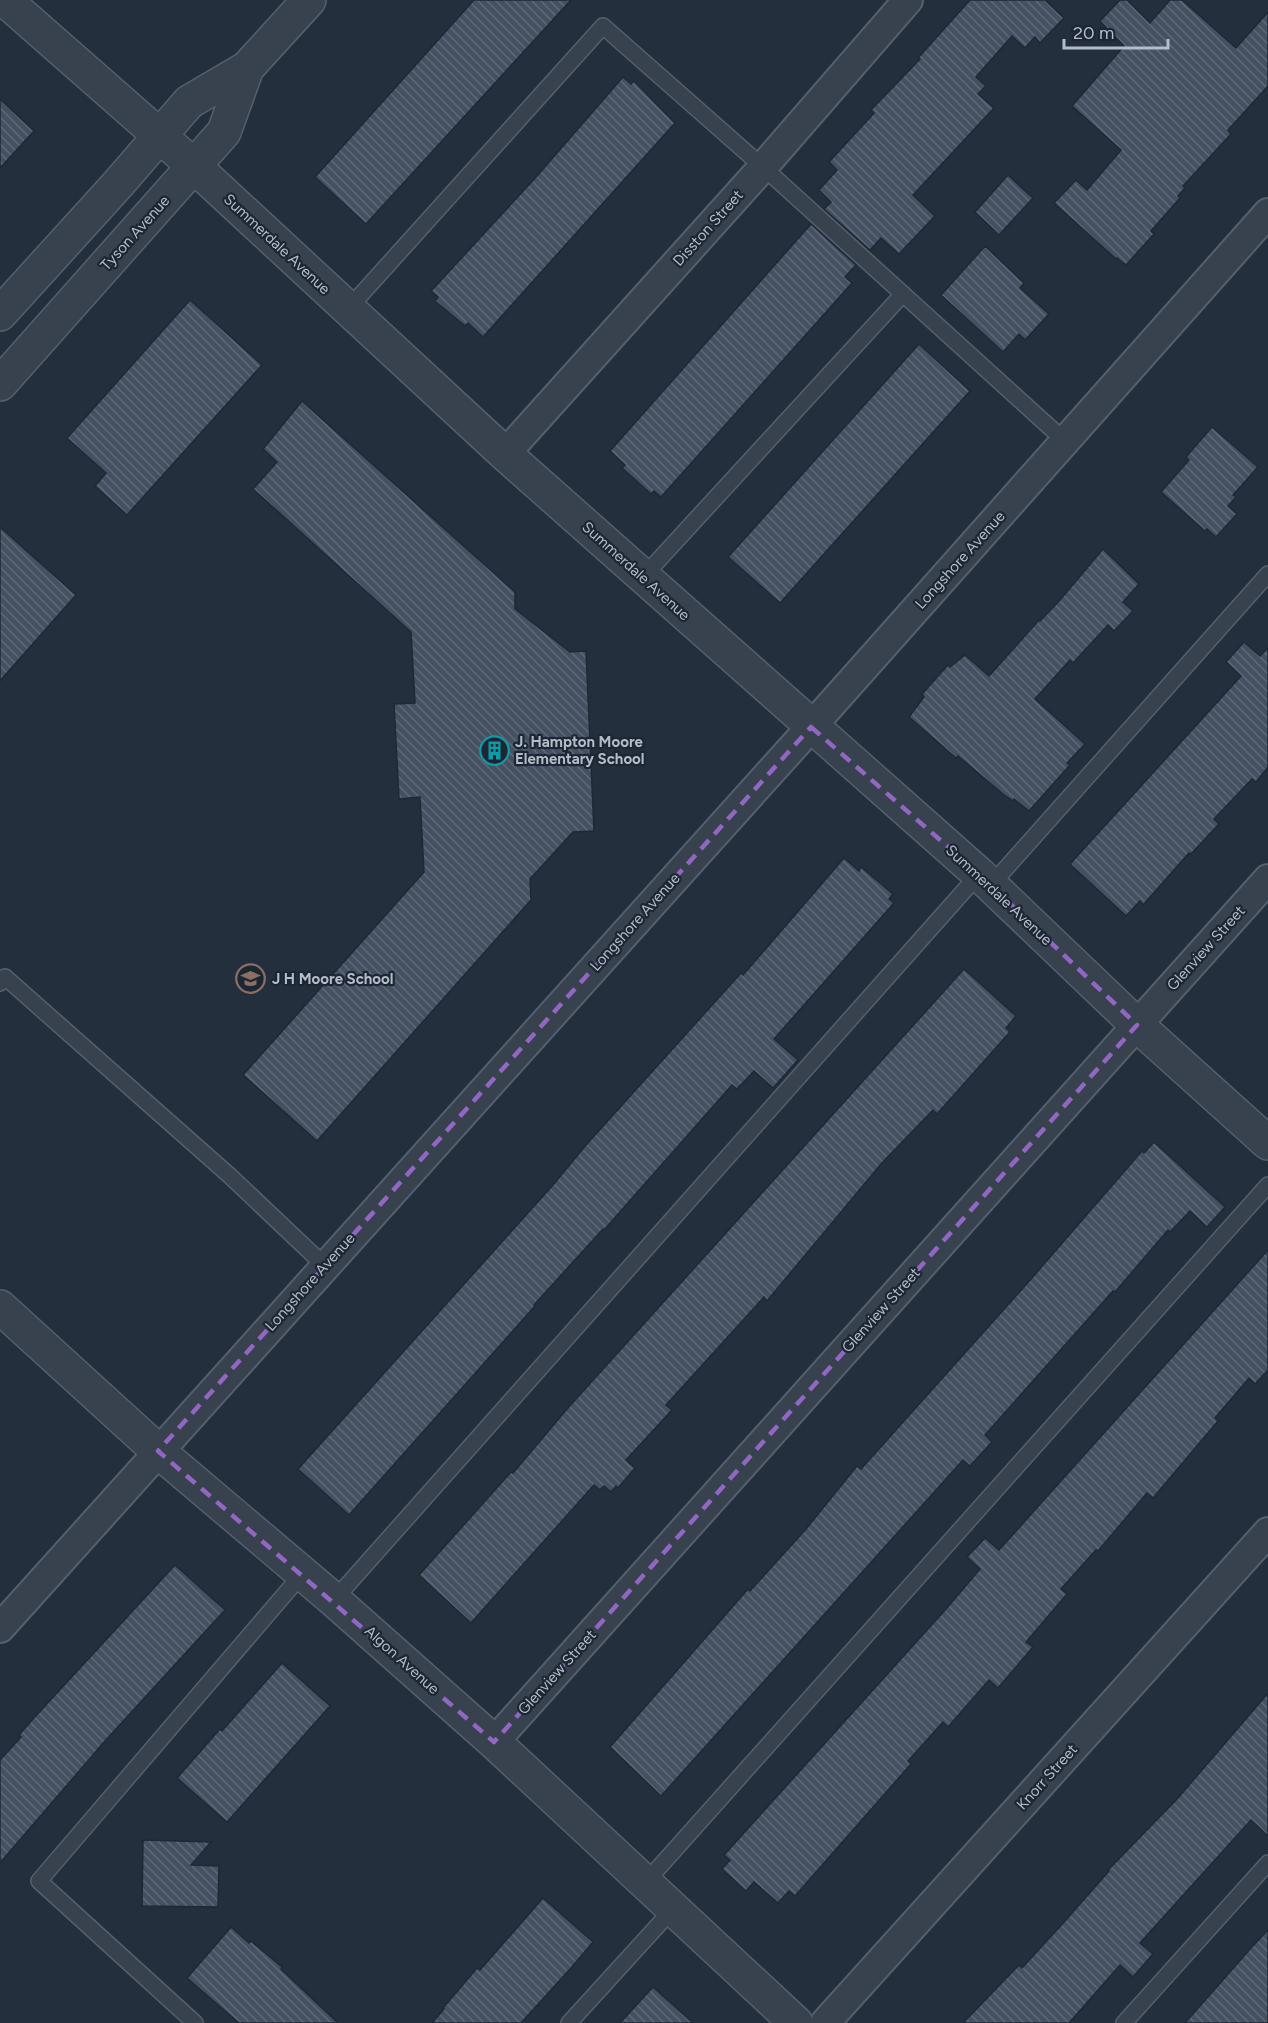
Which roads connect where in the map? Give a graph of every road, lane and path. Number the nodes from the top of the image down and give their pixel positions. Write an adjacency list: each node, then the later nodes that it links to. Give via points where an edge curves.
1 (5, 0): 5 (street, Summerdale Avenue)
2 (309, 0): 4 (street, Tyson Avenue)
3 (908, 0): 7 (street, Disston Street)
4 (247, 68): 5 (street, Tyson Avenue, via 189,102); 6 (street, Tyson Avenue, via 224,132)
5 (159, 136): 6 (street, Summerdale Avenue); 11 (street, Tyson Avenue)
6 (194, 166): 10 (street, Summerdale Avenue); 12 (street, Tyson Avenue)
7 (763, 167): 9 (lane); 10 (lane, via 603,26); 14 (street, Disston Street)
8 (1268, 213): 13 (street, Longshore Avenue)
9 (903, 294): 13 (lane); 16 (lane)
10 (348, 309): 14 (street, Summerdale Avenue)
11 (0, 314)
12 (0, 384)
13 (1065, 441): 17 (street, Longshore Avenue)
14 (505, 454): 16 (street, Summerdale Avenue)
15 (1268, 574): 19 (lane)
16 (643, 577): 17 (street, Summerdale Avenue)
17 (811, 727): 19 (street, Summerdale Avenue); 24 (street, Longshore Avenue)
18 (1268, 879): 21 (street, Glenview Street)
19 (985, 880): 21 (street, Summerdale Avenue); 29 (lane)
20 (0, 983): 24 (lane, via 5,977 230,1176)
21 (1137, 1025): 22 (street, Summerdale Avenue); 31 (street, Glenview Street)
22 (1268, 1143)
23 (1268, 1185): 33 (lane)
24 (325, 1266): 26 (street, Longshore Avenue)
25 (0, 1307): 26 (street, Algon Avenue)
26 (158, 1451): 28 (street, Algon Avenue); 30 (street, Longshore Avenue)
27 (1268, 1532): 38 (street, Knorr Street)
28 (303, 1574): 29 (street, Algon Avenue); 35 (lane, via 39,1881)
29 (334, 1600): 31 (street, Algon Avenue)
30 (0, 1628)
31 (494, 1742): 33 (street, Algon Avenue)
32 (1268, 1863): 39 (lane)
33 (645, 1883): 34 (street, Algon Avenue)
34 (672, 1910): 36 (lane); 37 (street, Algon Avenue)
35 (195, 2023)
36 (569, 2023)
37 (796, 2023)
38 (825, 2023)
39 (1124, 2023)

